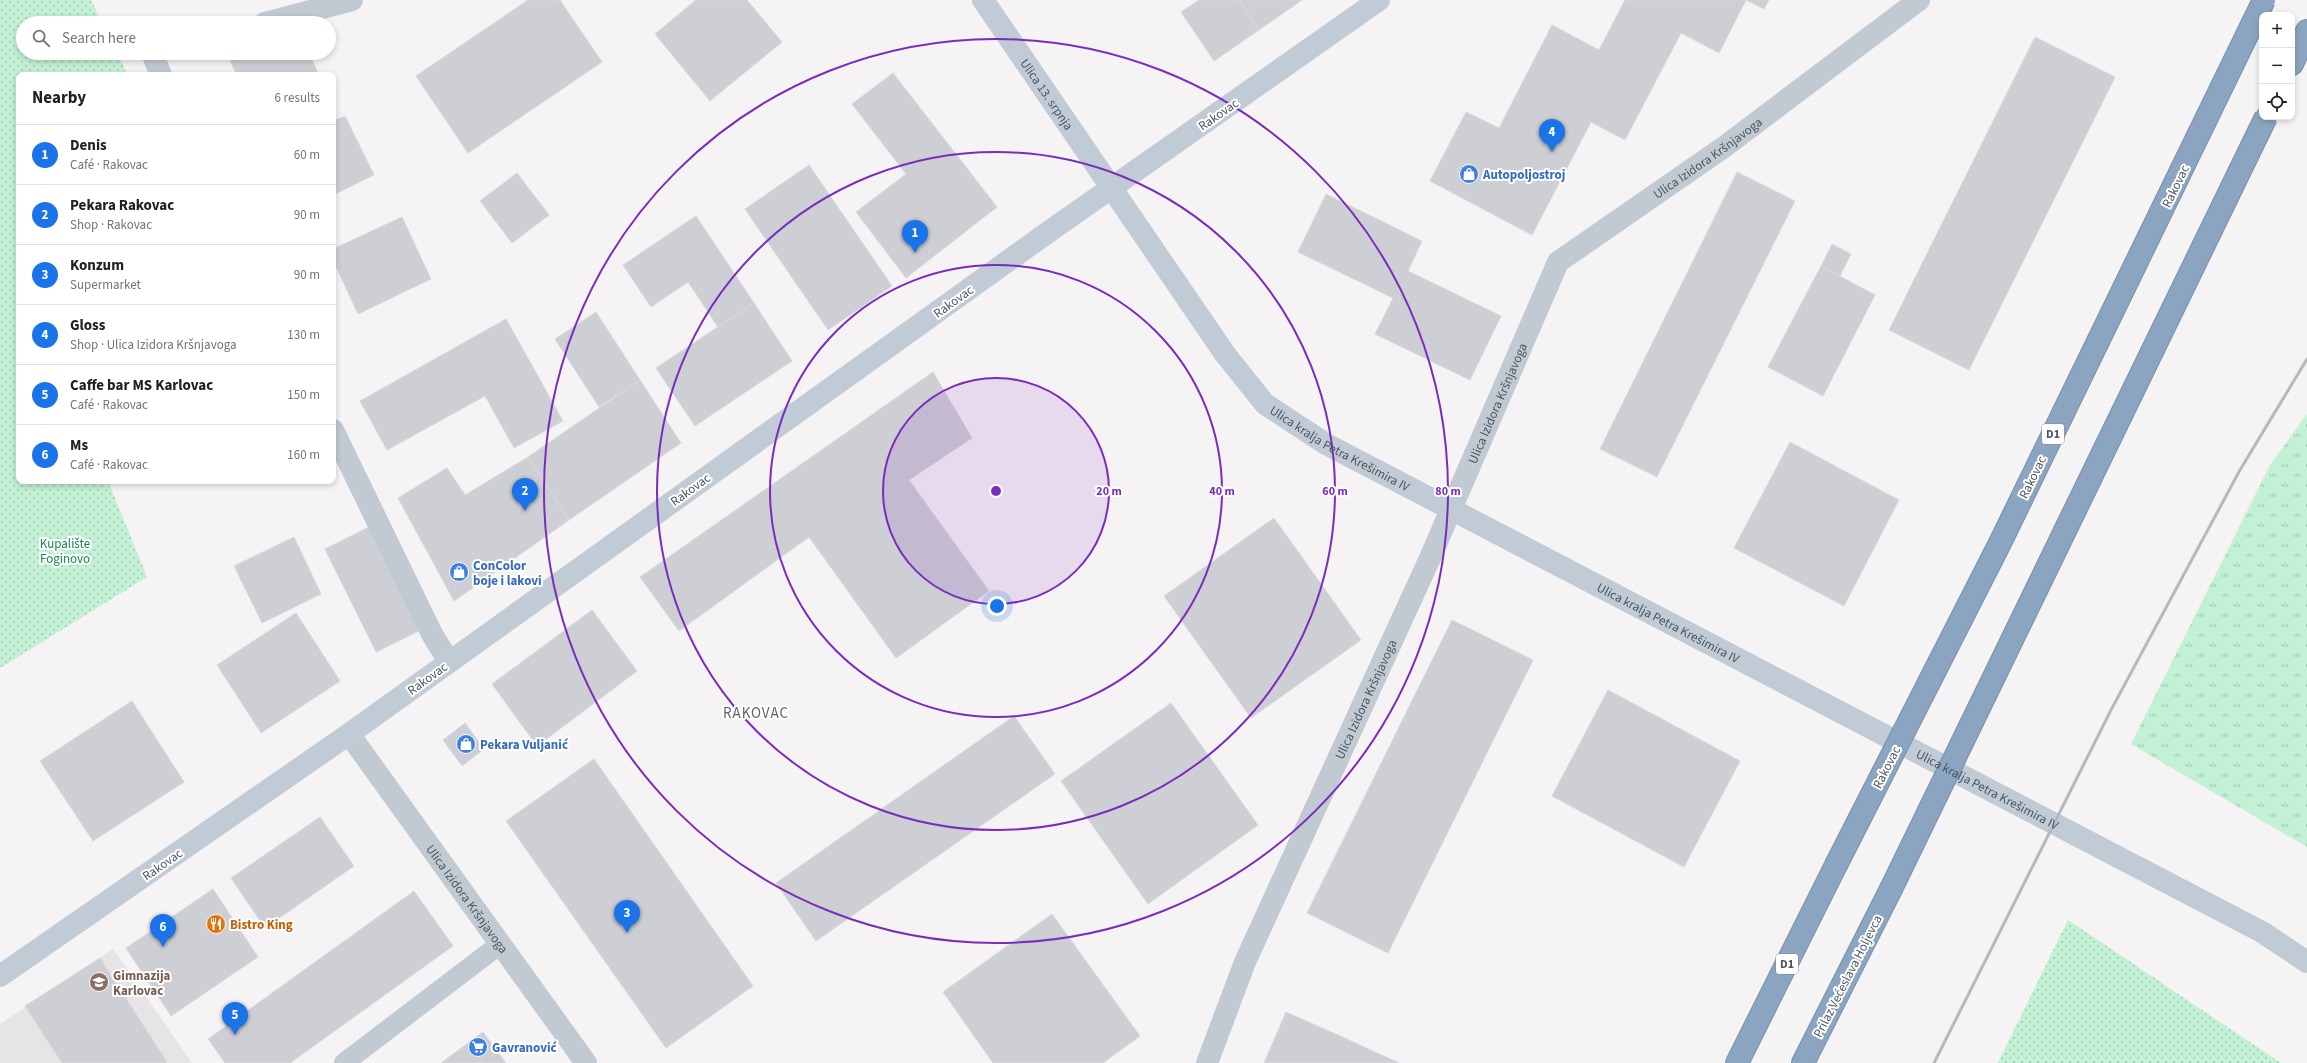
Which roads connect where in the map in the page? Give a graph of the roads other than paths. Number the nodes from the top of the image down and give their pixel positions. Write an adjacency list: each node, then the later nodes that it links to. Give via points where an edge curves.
1 (352, 0): 6 (street)
2 (982, 0): 12 (main road, Ulica 13. srpnja)
3 (1379, 0): 12 (main road, Rakovac)
4 (1919, 0): 14 (street, Ulica Izidora Kršnjavoga, via 1724,147 1558,262)
5 (2264, 0): 23 (highway, Rakovac / D1, bridge, via 2000,544)
6 (291, 16)
7 (2307, 31): 8 (highway)
8 (2295, 57)
9 (155, 60): 10 (street)
10 (160, 72)
11 (2265, 120): 24 (highway, Prilaz Većeslava Holjevca, bridge, via 1891,889)
12 (1112, 190): 14 (main road, Ulica kralja Petra Krešimira IV, via 1225,354 1265,404 1326,444); 15 (main road, Rakovac, via 1047,233)
13 (336, 436): 15 (street, via 432,634)
14 (1452, 509): 18 (main road, Ulica kralja Petra Krešimira IV, via 2256,928); 22 (street, Ulica Izidora Kršnjavoga, via 1245,962)
15 (449, 662): 16 (main road, Rakovac)
16 (349, 734): 17 (street, Ulica Izidora Kršnjavoga); 19 (main road, Rakovac)
17 (499, 944): 20 (lane); 21 (street, Ulica Izidora Kršnjavoga)
18 (2307, 962)
19 (0, 976)
20 (344, 1063)
21 (586, 1063)
22 (1207, 1063)
23 (1737, 1063)
24 (1803, 1063)

